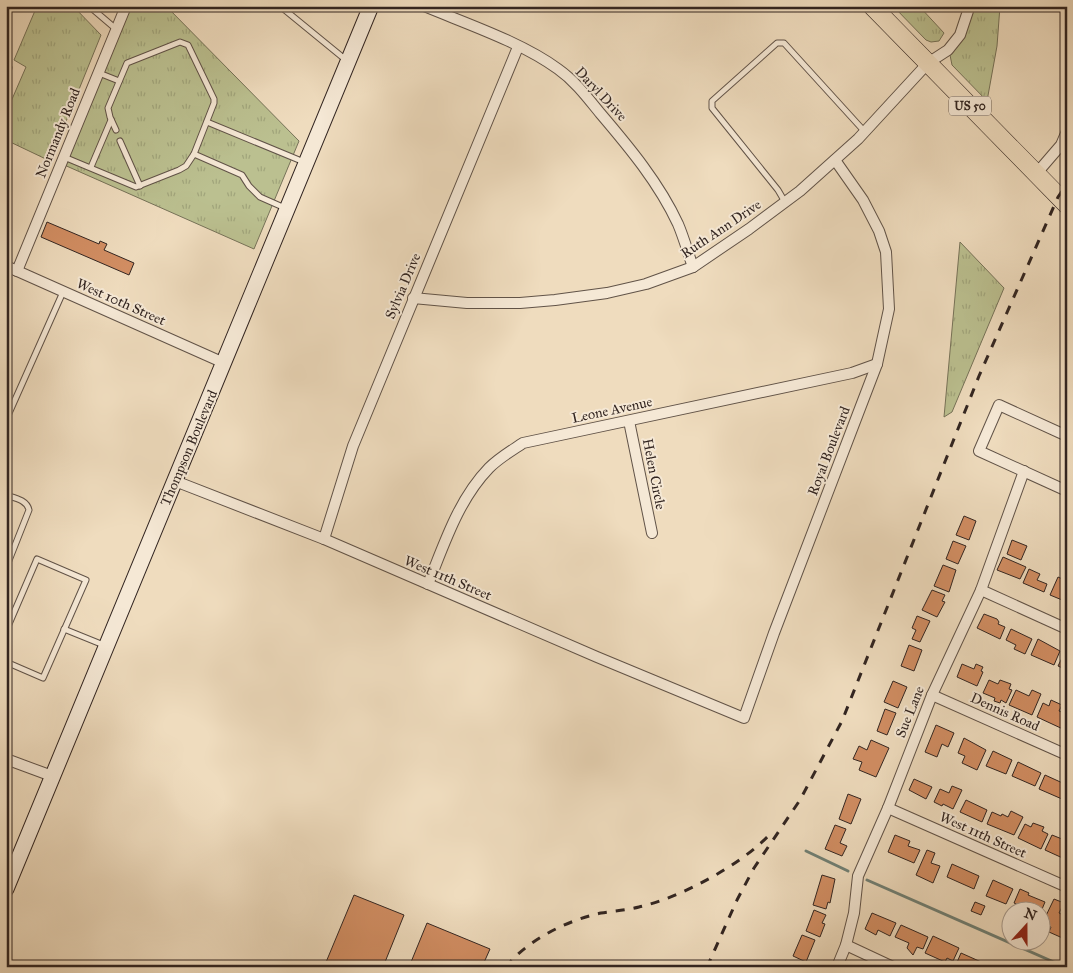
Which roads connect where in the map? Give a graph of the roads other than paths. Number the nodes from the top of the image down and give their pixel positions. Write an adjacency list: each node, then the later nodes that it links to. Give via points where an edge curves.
1 (89, 6): 8 (lane)
2 (126, 6): 8 (street, Normandy Road)
3 (280, 6): 10 (lane)
4 (371, 6): 10 (main road, Thompson Boulevard)
5 (424, 6): 9 (street, Daryl Drive)
6 (872, 6): 11 (highway, US 50)
7 (967, 6): 11 (street, Ruth Ann Drive, via 960,35 948,50)
8 (116, 29): 13 (street, Normandy Road)
9 (518, 47): 33 (street, Daryl Drive, via 558,69 583,91 622,138 658,188 678,224); 36 (street, Sylvia Drive)
10 (348, 62): 25 (main road, Thompson Boulevard)
11 (928, 63): 20 (street, Ruth Ann Drive); 27 (highway, US 50)
12 (9, 68): 14 (lane)
13 (98, 73): 15 (lane); 23 (street, Normandy Road)
14 (6, 75)
15 (119, 81): 16 (lane, via 108,108); 17 (lane, via 127,63 184,43 190,48 214,99)
16 (111, 120): 18 (lane); 26 (lane)
17 (207, 122): 22 (lane); 25 (lane)
18 (116, 130)
19 (1067, 131): 27 (street, via 1061,145)
20 (865, 132): 24 (street, Ruth Ann Drive); 29 (lane, via 784,43 770,50 712,101 712,108)
21 (120, 141): 28 (lane)
22 (194, 154): 28 (lane, via 184,168); 31 (lane, via 242,175 260,197)
23 (64, 156): 26 (lane); 34 (street, Normandy Road)
24 (835, 160): 29 (street, Ruth Ann Drive); 38 (street, Royal Boulevard, via 863,200 886,252 889,309)
25 (307, 163): 31 (main road, Thompson Boulevard)
26 (91, 167): 28 (lane, via 132,186)
27 (1036, 174): 30 (highway, US 50)
28 (140, 186)
29 (785, 202): 33 (street, Ruth Ann Drive)
30 (1067, 205)
31 (288, 209): 37 (main road, Thompson Boulevard)
32 (6, 266): 34 (street, West 10th Street)
33 (693, 267): 36 (street, Ruth Ann Drive, via 646,284 555,300 468,303)
34 (17, 271): 35 (street, West 10th Street)
35 (63, 291): 37 (street, West 10th Street); 39 (lane)
36 (413, 298): 47 (street, Sylvia Drive, via 353,446)
37 (224, 363): 43 (main road, Thompson Boulevard)
38 (877, 364): 40 (street, Leone Avenue, via 852,373); 57 (street, Royal Boulevard, via 744,718)
39 (6, 420)
40 (629, 420): 46 (street, Helen Circle); 49 (street, Leone Avenue, via 523,444 504,454 483,476 454,520)
41 (1067, 436): 42 (street, via 999,405 979,451)
42 (1024, 472): 44 (street); 50 (street, Sue Lane)
43 (175, 480): 47 (street, West 11th Street); 54 (main road, Thompson Boulevard)
44 (1067, 491)
45 (6, 495): 48 (lane, via 25,502 29,510)
46 (652, 533)
47 (324, 539): 49 (street, West 11th Street)
48 (6, 568)
49 (428, 584): 57 (street, West 11th Street)
50 (981, 590): 52 (street); 56 (street, Sue Lane)
51 (64, 629): 53 (lane, via 86,580 37,559); 54 (lane); 55 (lane, via 43,678)
52 (1067, 629)
53 (6, 631)
54 (106, 646): 60 (main road, Thompson Boulevard)
55 (6, 662)
56 (932, 694): 58 (street, Dennis Road); 61 (street, Sue Lane)
57 (708, 703)
58 (1067, 756)
59 (6, 759): 60 (street)
60 (52, 776): 63 (main road, Thompson Boulevard)
61 (888, 808): 62 (street, West 11th Street); 64 (street, Sue Lane, via 858,876)
62 (1067, 887)
63 (6, 889)
64 (846, 945): 65 (street, Sue Lane); 66 (street)
65 (837, 967)
66 (893, 967)

